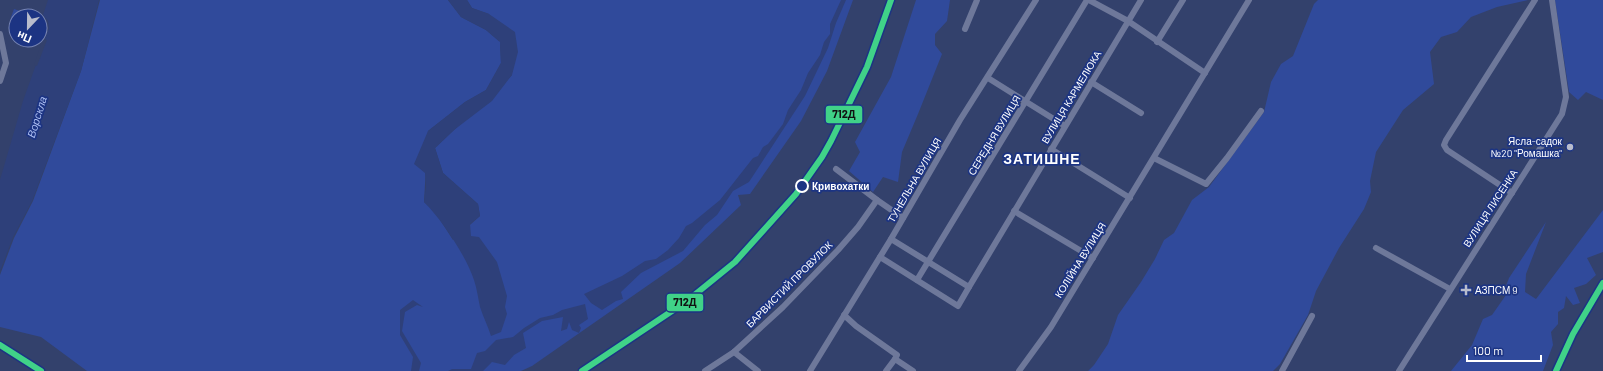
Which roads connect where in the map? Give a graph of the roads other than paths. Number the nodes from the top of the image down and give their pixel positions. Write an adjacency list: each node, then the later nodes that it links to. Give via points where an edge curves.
1 (977, 0): 10 (street)
2 (1036, 0): 14 (street, ТУНЕЛЬНА ВУЛИЦЯ)
3 (1088, 0): 9 (street); 17 (street, СЕРЕДНЯ ВУЛИЦЯ)
4 (1141, 0): 9 (street, ВУЛИЦЯ КАРМЕЛЮКА)
5 (1183, 0): 12 (street)
6 (1249, 0): 13 (street, КОЛІЙНА ВУЛИЦЯ)
7 (1535, 0): 24 (street, via 1444,146)
8 (1552, 0): 24 (street, ВУЛИЦЯ ЛИСЕНКА, via 1565,105 1562,114)
9 (1128, 21): 12 (street); 16 (street, ВУЛИЦЯ КАРМЕЛЮКА)
10 (965, 29)
11 (0, 34): 15 (street, via 6,63)
12 (1157, 42): 13 (street)
13 (1206, 73): 22 (street, КОЛІЙНА ВУЛИЦЯ)
14 (988, 78): 17 (street); 28 (street, ТУНЕЛЬНА ВУЛИЦЯ, via 960,120)
15 (0, 81)
16 (1091, 82): 19 (street); 20 (street, ВУЛИЦЯ КАРМЕЛЮКА)
17 (1025, 102): 20 (street); 33 (street, СЕРЕДНЯ ВУЛИЦЯ)
18 (1261, 111): 22 (street, via 1206,184)
19 (1141, 114)
20 (1065, 126): 21 (street, ВУЛИЦЯ КАРМЕЛЮКА)
21 (1051, 149): 25 (street); 27 (street, ВУЛИЦЯ КАРМЕЛЮКА)
22 (1154, 158): 25 (street, КОЛІЙНА ВУЛИЦЯ)
23 (836, 169): 26 (street)
24 (1512, 193): 36 (street, ВУЛИЦЯ ЛИСЕНКА)
25 (1130, 198): 32 (street, КОЛІЙНА ВУЛИЦЯ)
26 (877, 200): 28 (street); 39 (street, БАРВИСТИЙ ПРОВУЛОК, via 858,227 828,260 783,307)
27 (1014, 211): 32 (street); 35 (street, ВУЛИЦЯ КАРМЕЛЮКА)
28 (904, 218): 29 (street, ТУНЕЛЬНА ВУЛИЦЯ)
29 (891, 238): 31 (street, ТУНЕЛЬНА ВУЛИЦЯ); 33 (street)
30 (1376, 248): 36 (street)
31 (880, 256): 34 (street); 37 (street, ТУНЕЛЬНА ВУЛИЦЯ)
32 (1093, 258): 46 (street, КОЛІЙНА ВУЛИЦЯ, via 1051,327)
33 (929, 262): 34 (street, СЕРЕДНЯ ВУЛИЦЯ); 35 (street)
34 (917, 280): 35 (street, ВУЛИЦЯ КАРМЕЛЮКА, via 958,306)
35 (969, 287)
36 (1450, 289): 48 (street, ВУЛИЦЯ ЛИСЕНКА)
37 (844, 315): 40 (street, via 897,355); 43 (street, ТУНЕЛЬНА ВУЛИЦЯ)
38 (1312, 316): 47 (street)
39 (734, 352): 41 (street, БАРВИСТИЙ ПРОВУЛОК); 42 (street)
40 (895, 359): 44 (street); 45 (street)
41 (705, 371)
42 (758, 371)
43 (810, 371)
44 (886, 371)
45 (913, 371)
46 (1019, 371)
47 (1282, 371)
48 (1399, 371)

